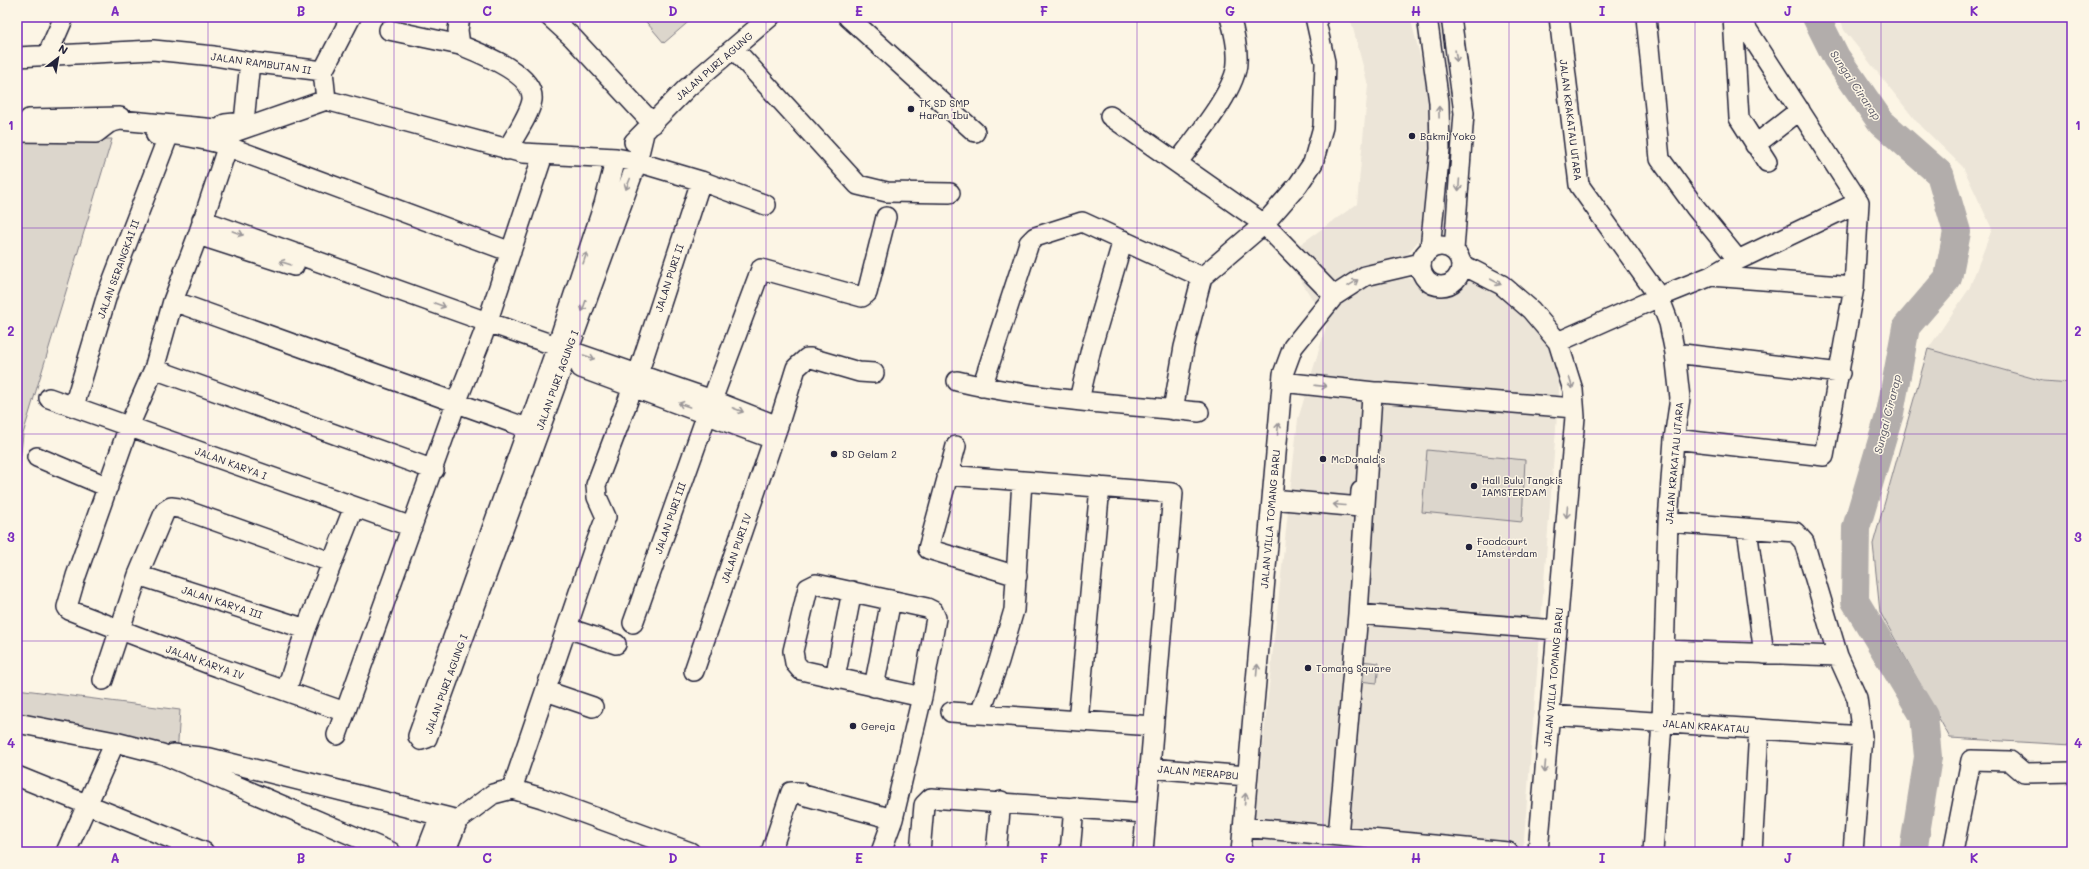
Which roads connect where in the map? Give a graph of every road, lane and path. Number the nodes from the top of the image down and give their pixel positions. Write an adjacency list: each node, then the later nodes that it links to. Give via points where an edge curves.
1 (64, 17): 18 (street)
2 (351, 17): 21 (street)
3 (460, 17): 16 (street)
4 (550, 17): 26 (street, via 573,38)
5 (770, 17): 17 (street, JALAN PURI AGUNG)
6 (848, 17): 28 (street)
7 (1230, 17): 35 (street, via 1238,64 1232,83 1216,110)
8 (1315, 17): 42 (street, via 1325,62 1323,127 1314,163)
9 (1427, 17): 46 (street, one-way to 9, via 1440,149 1439,102)
10 (1451, 17): 47 (street, one-way to 47, via 1464,113)
11 (1559, 17): 53 (street, JALAN KRAKATAU UTARA, via 1579,185)
12 (1646, 17): 48 (street, via 1660,159)
13 (1733, 17): 29 (street, via 1739,118)
14 (1740, 17): 23 (street)
15 (389, 30): 16 (street)
16 (460, 45): 31 (street, via 499,61 529,87 532,100)
17 (734, 49): 26 (street, JALAN PURI AGUNG, via 687,88); 38 (street, via 858,185 887,192)
18 (47, 56): 19 (street, JALAN RAMBUTAN II); 20 (street, JALAN RAMBUTAN II, via 153,50)
19 (17, 57)
20 (250, 62): 21 (street, JALAN RAMBUTAN II); 25 (street, via 244,122 226,124 129,116)
21 (323, 71): 22 (street, JALAN RAMBUTAN II)
22 (326, 100): 27 (street, via 237,130 120,120 109,123 96,133); 31 (street)
23 (1800, 110): 29 (street); 39 (street)
24 (1110, 116): 35 (street)
25 (17, 120)
26 (648, 129): 33 (street, JALAN PURI AGUNG); 34 (street, JALAN PURI AGUNG I)
27 (17, 132)
28 (975, 132)
29 (1755, 145): 36 (street)
30 (227, 148): 43 (street); 45 (street); 70 (street, JALAN SERANGKAI II, via 218,143 186,135 163,135 107,295)
31 (507, 150): 32 (street)
32 (543, 155): 33 (street); 45 (street)
33 (616, 158): 34 (street); 57 (street, JALAN PURI AGUNG I, one-way to 33)
34 (637, 162): 37 (street); 57 (street, JALAN PURI AGUNG I, one-way to 57)
35 (1178, 162): 42 (street)
36 (1767, 162)
37 (701, 181): 40 (street); 62 (street, JALAN PURI II)
38 (950, 193)
39 (1859, 202): 48 (street); 51 (street)
40 (766, 205)
41 (886, 217): 71 (street, JALAN PURI III, via 867,292 862,297 761,269)
42 (1264, 224): 50 (street); 52 (street)
43 (200, 227): 54 (street); 55 (street)
44 (1122, 240): 50 (street); 65 (street, via 1082,222 1031,240); 68 (street)
45 (511, 252): 55 (street)
46 (1426, 256): 47 (street, via 1439,246); 47 (street, via 1422,271 1426,279 1438,286 1450,284 1457,279 1461,272); 52 (street, JALAN VILLA TOMANG BARU, one-way to 46, via 1365,276)
47 (1458, 257): 56 (street, JALAN VILLA TOMANG BARU, one-way to 56, via 1502,285 1531,310)
48 (1738, 260): 49 (street)
49 (1711, 276): 51 (street); 53 (street)
50 (1202, 277): 73 (street, via 1184,347)
51 (1854, 287): 61 (street)
52 (1334, 296): 64 (street, JALAN VILLA TOMANG BARU, via 1293,346)
53 (1659, 297): 56 (street); 58 (street, JALAN KRAKATAU UTARA, via 1669,323)
54 (172, 301): 59 (street); 69 (street)
55 (485, 329): 57 (street); 69 (street)
56 (1558, 342): 72 (street, JALAN VILLA TOMANG BARU, one-way to 72, via 1573,390)
57 (561, 354): 62 (street); 76 (street, JALAN PURI AGUNG I)
58 (1675, 354): 61 (street); 78 (street, JALAN KRAKATAU UTARA, via 1680,398)
59 (154, 369): 75 (street); 81 (street)
60 (874, 373): 77 (street, via 859,372 807,358 796,368)
61 (1840, 373): 78 (street, via 1824,456)
62 (635, 381): 71 (street); 99 (street, JALAN PURI II, via 596,486 596,497 605,513 606,521)
63 (957, 381): 65 (street)
64 (1282, 382): 66 (street, one-way to 66); 86 (street, JALAN VILLA TOMANG BARU, one-way to 64)
65 (982, 387): 68 (street)
66 (1370, 392): 72 (street); 86 (street, one-way to 86, via 1360,507); 97 (street, via 1372,395)
67 (49, 398): 70 (street, JALAN KARYA I)
68 (1079, 400): 73 (street)
69 (456, 403): 76 (street); 81 (street)
70 (74, 406): 75 (street, JALAN KARYA I)
71 (709, 407): 77 (street); 98 (street, JALAN PURI III)
72 (1574, 408): 102 (street, JALAN VILLA TOMANG BARU, one-way to 102)
73 (1173, 410): 74 (street)
74 (1200, 412)
75 (129, 426): 84 (street); 87 (street, JALAN KARYA I)
76 (532, 430): 96 (street, JALAN PURI AGUNG I)
77 (776, 432): 107 (street, JALAN PURI IV)
78 (1674, 439): 88 (street, JALAN KRAKATAU UTARA)
79 (956, 446): 82 (street)
80 (37, 457): 84 (street)
81 (434, 470): 89 (street)
82 (947, 475): 83 (street); 93 (street, via 928,549)
83 (1022, 481): 85 (street); 93 (street)
84 (108, 487): 101 (street, JALAN KARYA IV, via 76,576 68,608)
85 (1100, 487): 119 (street); 122 (street, via 1173,493)
86 (1272, 499): 131 (street, JALAN VILLA TOMANG BARU, one-way to 86)
87 (354, 507): 89 (street, JALAN KARYA I); 91 (street)
88 (1668, 522): 90 (street); 104 (street, JALAN KRAKATAU UTARA)
89 (412, 527): 115 (street)
90 (1747, 529): 105 (street); 106 (street, via 1795,532 1804,542)
91 (331, 562): 92 (street, via 171,507 165,511); 100 (street)
92 (138, 575): 100 (street, JALAN KARYA III); 101 (street)
93 (1017, 576): 117 (street, via 1014,610)
94 (852, 591): 95 (street); 108 (street); 108 (street, via 816,584 808,588 793,651 795,663 801,670)
95 (891, 600): 110 (street); 113 (street, via 928,608 933,611 936,618)
96 (469, 604): 96 (street, JALAN PURI AGUNG I, via 427,738 421,740 418,734)
97 (1358, 614): 102 (street); 141 (street)
98 (633, 623)
99 (567, 628): 103 (street); 112 (street, JALAN PURI II)
100 (306, 629): 111 (street)
101 (120, 630): 109 (street); 111 (street, JALAN KARYA IV)
102 (1557, 630): 118 (street, JALAN VILLA TOMANG BARU)
103 (616, 644)
104 (1664, 650): 105 (street); 121 (street, JALAN KRAKATAU UTARA)
105 (1764, 654): 106 (street)
106 (1838, 656): 125 (street, via 1857,698)
107 (694, 671)
108 (835, 678): 110 (street)
109 (104, 680)
110 (874, 687): 113 (street)
111 (286, 691): 115 (street, JALAN KARYA IV)
112 (546, 691): 114 (street); 132 (street, JALAN PURI II)
113 (922, 697): 138 (street)
114 (593, 707)
115 (345, 712): 124 (street)
116 (951, 712): 117 (street)
117 (980, 714): 119 (street)
118 (1549, 715): 121 (street, JALAN KRAKATAU); 156 (street, JALAN VILLA TOMANG BARU, one-way to 156)
119 (1078, 721): 122 (street)
120 (17, 723): 126 (street)
121 (1662, 723): 123 (street, JALAN KRAKATAU); 157 (street, JALAN KRAKATAU UTARA)
122 (1153, 726): 128 (street)
123 (1759, 729): 125 (street, JALAN KRAKATAU); 158 (street)
124 (338, 735)
125 (1862, 736): 159 (street)
126 (115, 742): 127 (street); 134 (street)
127 (162, 754): 137 (street, via 210,758); 144 (street)
128 (1149, 768): 131 (street, JALAN MERAPBU); 136 (street)
129 (2072, 772): 160 (street, via 2024,773 2010,761 1971,760)
130 (17, 776): 134 (street)
131 (1247, 776): 140 (street, JALAN VILLA TOMANG BARU, one-way to 131)
132 (512, 790): 139 (street, via 493,794); 147 (street, via 542,798)
133 (1001, 801): 135 (street); 150 (street, via 931,798 924,805); 151 (street)
134 (87, 804): 142 (street); 143 (street)
135 (1074, 807): 136 (street); 152 (street)
136 (1146, 813): 153 (street)
137 (440, 816): 139 (street); 145 (street)
138 (892, 819): 148 (street, via 799,792 791,792); 149 (street)
139 (458, 820): 146 (street)
140 (1243, 828): 141 (street); 154 (street, JALAN VILLA TOMANG BARU)
141 (1338, 836): 155 (street)
142 (66, 852)
143 (204, 852)
144 (391, 852)
145 (426, 852)
146 (445, 852)
147 (690, 852)
148 (772, 852)
149 (881, 852)
150 (920, 852)
151 (996, 852)
152 (1070, 852)
153 (1143, 852)
154 (1241, 852)
155 (1508, 852)
156 (1538, 852)
157 (1653, 852)
158 (1752, 852)
159 (1853, 852)
160 (1953, 852)

